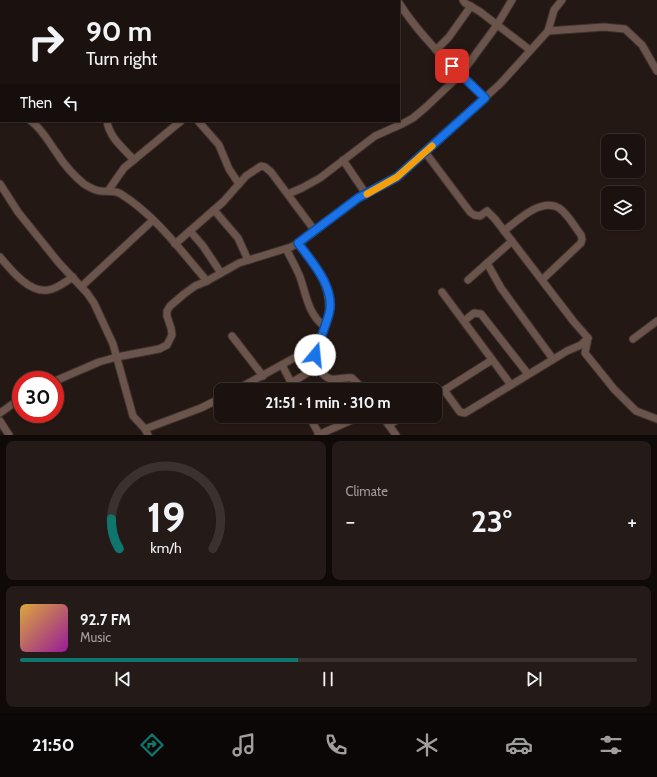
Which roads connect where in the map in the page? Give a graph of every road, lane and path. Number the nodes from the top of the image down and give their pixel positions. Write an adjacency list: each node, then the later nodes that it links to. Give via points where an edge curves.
1 (463, 0): 5 (street)
2 (512, 0): 6 (street)
3 (562, 0): 7 (street, via 551,16)
4 (400, 4): 8 (street)
5 (471, 6): 6 (street); 8 (street, via 449,37)
6 (497, 25): 9 (street); 11 (street)
7 (548, 32): 9 (street); 10 (street, via 604,27 625,29 642,45)
8 (436, 50): 11 (street)
9 (530, 50): 12 (street)
10 (657, 70)
11 (461, 74): 12 (street); 17 (street, via 413,118)
12 (485, 98): 18 (street)
13 (32, 122): 23 (street, via 84,184)
14 (107, 122): 19 (street, via 112,136)
15 (180, 122): 19 (street)
16 (199, 122): 22 (street, via 220,145 229,169)
17 (401, 122): 20 (street, via 374,136)
18 (425, 152): 25 (street, via 397,177); 30 (street, via 470,212 480,216 486,211)
19 (134, 160): 23 (street, via 124,168)
20 (343, 160): 24 (street, via 320,178); 25 (street)
21 (0, 184): 39 (street, via 18,212)
22 (239, 184): 24 (street, via 261,166 271,172); 26 (street)
23 (108, 191): 27 (street, via 118,192)
24 (288, 194): 29 (street)
25 (366, 194): 29 (street, via 340,210)
26 (214, 210): 28 (street); 36 (street, via 238,238)
27 (153, 220): 33 (street); 43 (street)
28 (190, 231): 33 (street); 38 (street)
29 (316, 231): 32 (street)
30 (504, 231): 31 (street); 40 (street, via 537,208 552,206 563,212 581,235 581,243)
31 (512, 241): 37 (street); 40 (street)
32 (298, 243): 34 (street); 47 (street, via 322,276 326,287 329,310)
33 (175, 244): 42 (street)
34 (286, 249): 36 (street); 47 (street, via 299,275 311,311 315,319)
35 (0, 257): 39 (street, via 20,280 35,288 47,291 57,288)
36 (248, 260): 38 (street)
37 (487, 263): 41 (street); 55 (street)
38 (221, 273): 42 (street)
39 (73, 277): 43 (street)
40 (543, 279): 49 (street)
41 (468, 280)
42 (207, 281): 54 (street, via 195,286 170,306 166,316 172,335 168,345 159,350)
43 (82, 286): 54 (street, via 111,338)
44 (442, 292): 45 (street)
45 (464, 321): 56 (street); 59 (street, via 474,314 481,314)
46 (657, 321): 50 (street)
47 (324, 326): 53 (street)
48 (232, 336): 60 (street)
49 (588, 338): 51 (street); 52 (street)
50 (633, 339)
51 (581, 345): 52 (street); 55 (street)
52 (585, 353): 70 (street, via 636,411)
53 (315, 355): 57 (street, via 300,356); 58 (street)
54 (117, 357): 61 (street); 76 (street, via 133,416)
55 (553, 359): 59 (street)
56 (492, 360): 65 (street); 66 (street)
57 (282, 365): 60 (street); 63 (street)
58 (318, 367): 63 (street); 64 (street, via 326,377 352,378)
59 (528, 374): 65 (street)
60 (263, 376): 62 (street)
61 (64, 377)
62 (250, 383)
63 (291, 383)
64 (358, 383)
65 (512, 385): 66 (street, via 463,413)
66 (444, 390)
67 (214, 402): 76 (street)
68 (12, 404): 69 (street)
69 (0, 413)
70 (657, 419)
71 (0, 421): 77 (street)
72 (312, 423): 78 (street)
73 (345, 423): 78 (street)
74 (392, 423): 75 (street)
75 (389, 425): 79 (street)
76 (147, 432)
77 (9, 435)
78 (318, 435)
79 (396, 435)

